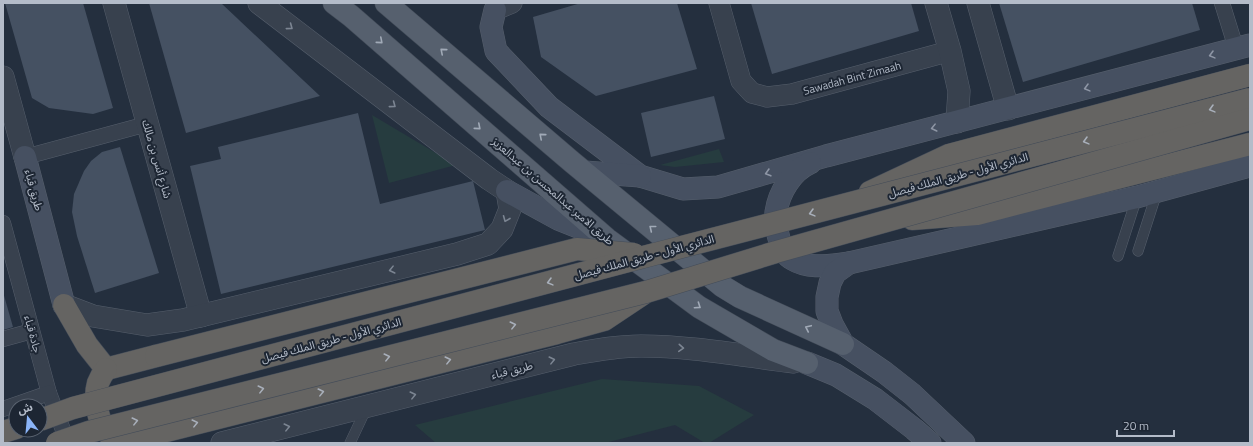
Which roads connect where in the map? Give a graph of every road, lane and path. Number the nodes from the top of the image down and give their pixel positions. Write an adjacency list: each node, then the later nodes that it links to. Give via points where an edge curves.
1 (114, 3): 19 (street, شارع أنس بن مالك)
2 (259, 3): 26 (street, one-way to 26)
3 (334, 3): 32 (main road, طريق الامير عبدالمحسن بن عبدالعزيز, one-way to 32)
4 (386, 3): 24 (main road, one-way to 4)
5 (719, 3): 11 (street, Sawadah Bint Zimaah, via 741,81 752,92 767,97 792,94)
6 (936, 3): 11 (street)
7 (978, 3): 15 (street)
8 (1222, 3): 10 (street)
9 (504, 7): 16 (main road, via 491,27 496,51)
10 (1243, 47): 15 (main road, one-way to 15)
11 (950, 51): 18 (street, via 959,91)
12 (1250, 74): 29 (highway, bridge, via 949,155)
13 (3, 77): 22 (street, طريق قباء)
14 (1250, 99): 29 (highway, الدائري الأول - طريق الملك فيصل, one-way to 29, bridge)
15 (1008, 109): 18 (main road)
16 (555, 112): 24 (main road); 25 (main road)
17 (1250, 118): 30 (highway, bridge)
18 (957, 122): 21 (main road, one-way to 21)
19 (147, 124): 22 (street); 39 (street, شارع أنس بن مالك)
20 (1250, 144): 30 (highway, bridge, via 977,214)
21 (826, 156): 25 (main road, one-way to 25, via 718,187 684,189); 36 (main road, via 808,164 792,176 781,193 776,212 777,231 783,250 790,258 800,263 814,267)
22 (25, 157): 38 (main road, طريق قباء)
23 (1250, 166): 27 (main road)
24 (578, 167): 25 (main road); 42 (main road, one-way to 24, via 722,286)
25 (640, 176)
26 (507, 191): 32 (main road, via 558,219); 39 (street, one-way to 39, via 510,210 502,229 488,244 457,254)
27 (1158, 192): 28 (main road); 33 (lane)
28 (1137, 197): 35 (lane); 36 (main road)
29 (845, 204): 34 (highway, الدائري الأول - طريق الملك فيصل, one-way to 34, bridge)
30 (884, 222): 37 (highway, bridge)
31 (3, 223): 40 (street, جادة قباء)
32 (607, 239): 43 (main road, طريق الامير عبدالمحسن بن عبدالعزيز, one-way to 43, via 699,307 773,350)
33 (1138, 251)
34 (651, 255): 44 (highway, bridge, via 577,249); 48 (highway, الدائري الأول - طريق الملك فيصل, one-way to 48, bridge, via 81,406)
35 (1118, 256)
36 (849, 263): 42 (main road, via 835,273 827,297 827,311)
37 (646, 292): 49 (highway, one-way to 37, via 604,320); 50 (highway, one-way to 37, bridge, via 89,432)
38 (64, 305): 39 (street, via 93,316 148,325); 44 (highway, via 87,345)
39 (201, 316)
40 (32, 331): 41 (street); 45 (street, جادة قباء)
41 (3, 340)
42 (843, 344): 55 (main road, via 912,394)
43 (807, 363): 46 (street, طريق قباء, one-way to 43, via 606,348 682,348); 54 (main road, طريق الامير عبدالمحسن بن عبدالعزيز, via 836,375 875,399)
44 (106, 369): 49 (highway, via 98,381 97,403 103,426)
45 (49, 393): 47 (street); 51 (street, جادة قباء)
46 (366, 407): 52 (street, طريق قباء, one-way to 46); 53 (lane)
47 (3, 409)
48 (48, 417)
49 (119, 442)
50 (58, 443)
51 (68, 443)
52 (222, 443)
53 (350, 443)
54 (930, 443)
55 (964, 443)

